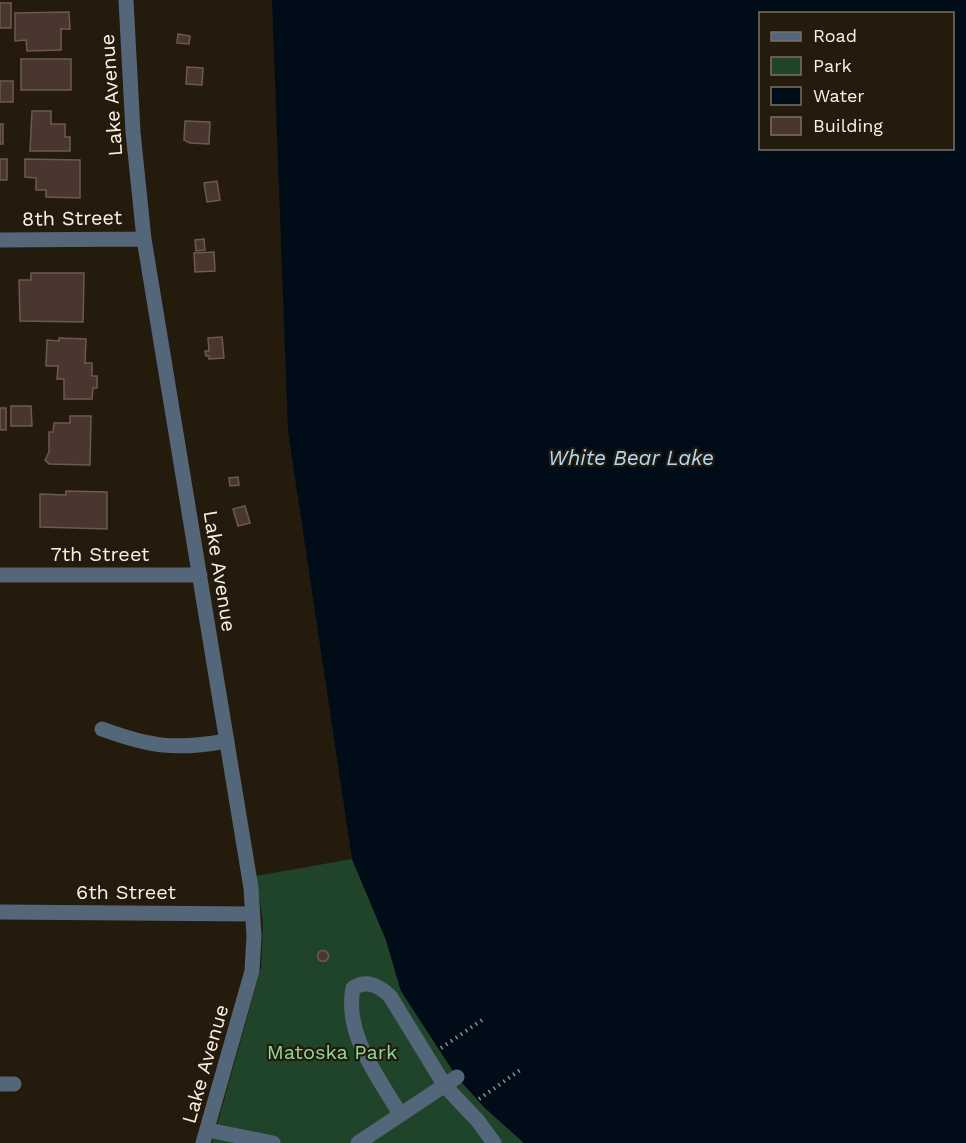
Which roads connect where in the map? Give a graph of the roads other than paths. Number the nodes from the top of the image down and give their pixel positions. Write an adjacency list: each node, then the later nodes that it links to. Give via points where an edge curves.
1 (126, 0): 2 (street, Lake Avenue)
2 (144, 239): 3 (street, 8th Street); 5 (street, Lake Avenue)
3 (0, 240)
4 (0, 575): 5 (street, 7th Street)
5 (200, 575): 7 (street, Lake Avenue)
6 (102, 729): 7 (street, via 158,747 194,747)
7 (226, 741): 9 (street, Lake Avenue)
8 (0, 912): 9 (street, 6th Street)
9 (252, 914): 12 (street, Lake Avenue, via 252,971)
10 (451, 1081): 11 (street); 11 (street, via 429,1057 384,991 377,985 360,984 353,988 351,1017 355,1032); 15 (street, via 466,1108)
11 (400, 1114): 14 (street)
12 (205, 1136): 13 (street)
13 (273, 1143)
14 (358, 1143)
15 (494, 1143)

